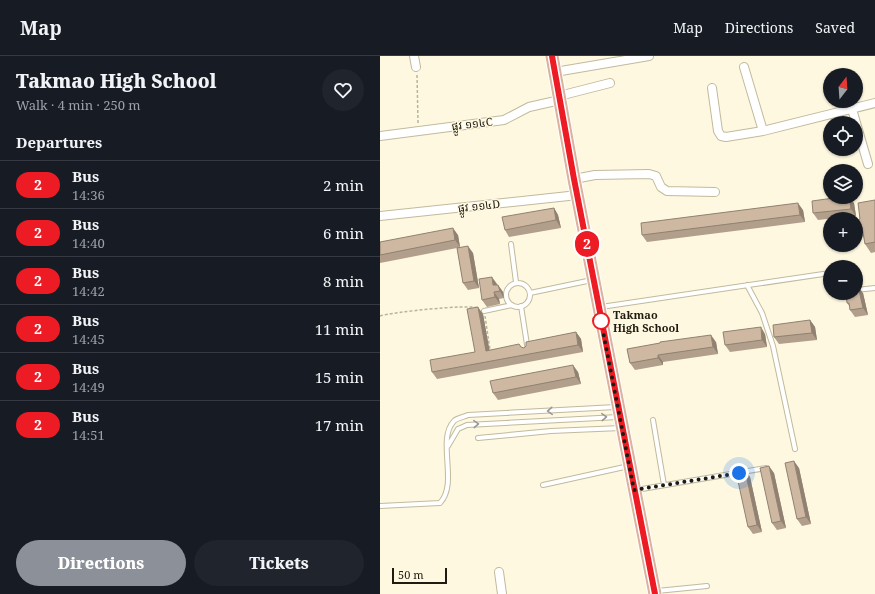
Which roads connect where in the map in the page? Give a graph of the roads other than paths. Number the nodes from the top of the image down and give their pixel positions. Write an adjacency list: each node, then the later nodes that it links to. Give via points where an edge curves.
1 (414, 56): 5 (street)
2 (552, 56): 7 (main road)
3 (649, 56): 4 (street)
4 (609, 60): 7 (street)
5 (416, 67)
6 (744, 67): 13 (street)
7 (555, 72): 10 (main road)
8 (610, 83): 10 (street, ផ្លូវ ១១៤C)
9 (712, 88): 13 (street, via 718,131 721,136)
10 (560, 98): 14 (street, ផ្លូវ ១១៤C, via 529,108 504,120); 16 (main road)
11 (875, 103): 12 (street)
12 (852, 109): 13 (street); 15 (street)
13 (763, 131)
14 (380, 136)
15 (868, 164)
16 (574, 179): 17 (street, via 595,175 649,174 656,176 661,187 667,190); 18 (main road)
17 (715, 192)
18 (578, 195): 19 (street, ផ្លូវ ១១៤D); 22 (main road)
19 (380, 216)
20 (511, 244): 23 (lane)
21 (823, 274): 24 (lane)
22 (594, 279): 27 (lane); 30 (main road)
23 (516, 282): 27 (lane, via 525,285); 28 (lane, via 511,284 506,292 508,302)
24 (747, 285): 30 (lane); 37 (lane, via 762,313 773,346)
25 (875, 288): 26 (lane)
26 (863, 289)
27 (530, 293): 29 (lane, via 529,299)
28 (512, 305): 29 (lane); 31 (lane)
29 (521, 306): 32 (lane)
30 (599, 308): 33 (main road)
31 (484, 311)
32 (528, 352)
33 (620, 417): 35 (lane, via 551,431); 36 (lane, one-way to 33, via 458,429 467,424); 36 (lane, one-way to 36, via 468,415 453,423 448,431); 38 (main road)
34 (653, 420): 41 (lane)
35 (478, 438)
36 (448, 446): 43 (lane, via 447,490 440,503)
37 (795, 449)
38 (629, 465): 40 (lane); 42 (main road)
39 (770, 467): 41 (lane)
40 (543, 485)
41 (664, 485): 42 (lane)
42 (634, 490): 46 (main road)
43 (380, 506)
44 (499, 572): 47 (street)
45 (707, 586): 46 (lane)
46 (655, 593)
47 (502, 594)

